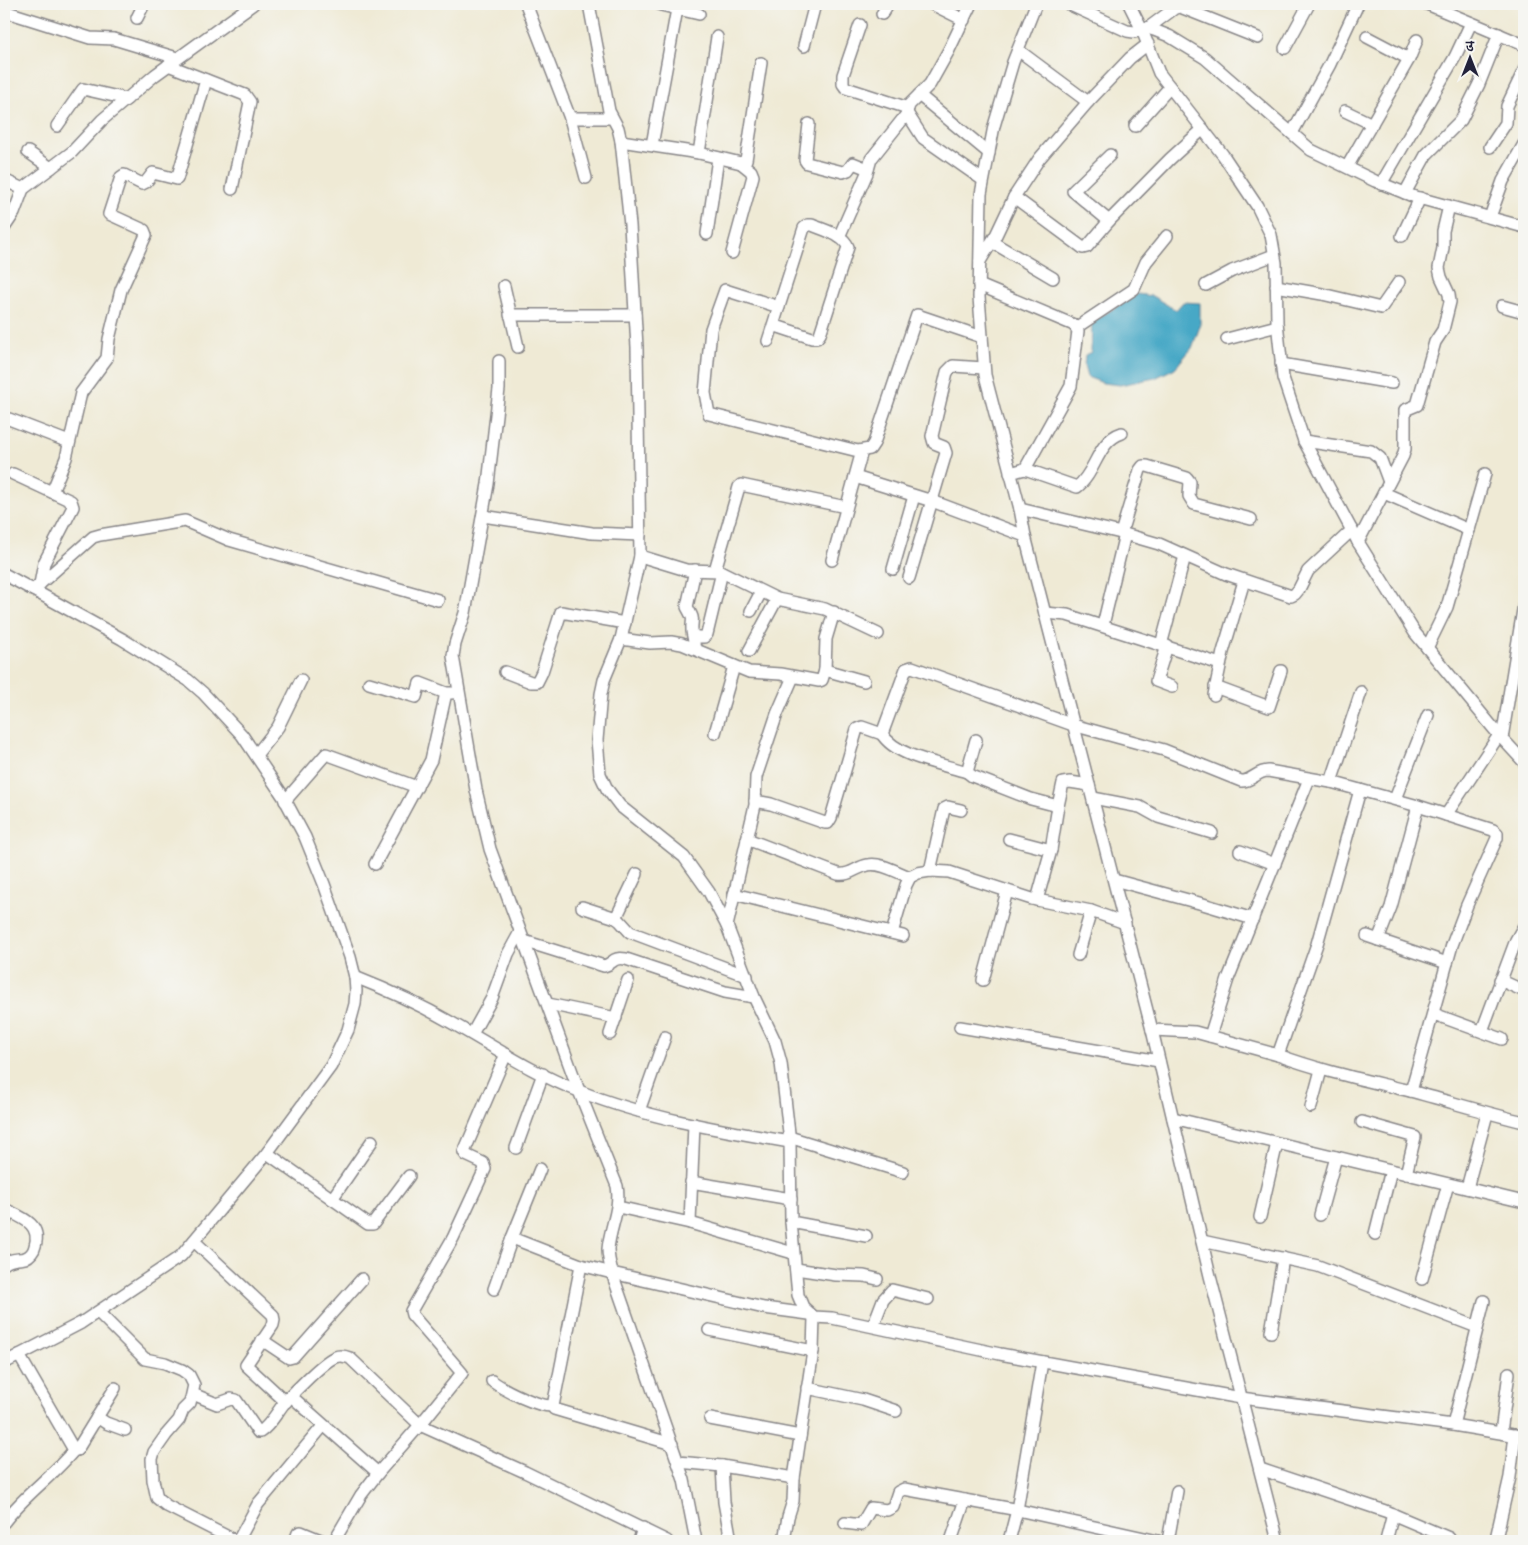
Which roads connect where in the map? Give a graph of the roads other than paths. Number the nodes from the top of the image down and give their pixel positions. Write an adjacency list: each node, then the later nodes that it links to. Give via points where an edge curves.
1 (144, 4): 20 (street)
2 (253, 4): 35 (street)
3 (526, 4): 47 (street)
4 (589, 4): 48 (street)
5 (815, 4): 32 (street)
6 (888, 4): 19 (street)
7 (932, 4): 21 (street)
8 (971, 4): 21 (street)
9 (1036, 4): 34 (street)
10 (1068, 4): 24 (street, via 1119,29 1134,32)
11 (1129, 4): 24 (street)
12 (1309, 4): 33 (street)
13 (1358, 4): 54 (street, via 1330,64)
14 (1427, 4): 22 (street)
15 (661, 5): 16 (street)
16 (677, 9): 18 (street); 57 (street)
17 (4, 11): 35 (street, via 90,38 114,39)
18 (698, 14)
19 (882, 14)
20 (138, 18)
21 (964, 20): 42 (street, via 930,84)
22 (1471, 23): 25 (street); 71 (street, via 1455,57)
23 (860, 25): 45 (street, via 843,74 843,84 846,88)
24 (1145, 29): 28 (street, via 1180,7); 30 (street); 54 (street, via 1169,36 1205,58)
25 (1499, 34): 31 (street); 74 (street, via 1461,120 1426,155)
26 (717, 37): 60 (street)
27 (1367, 37): 36 (street)
28 (1258, 38)
29 (1417, 40): 36 (street)
30 (1148, 44): 41 (street, via 1159,73); 44 (street)
31 (1524, 45)
32 (804, 46)
33 (1285, 48)
34 (1018, 50): 44 (street); 61 (street, via 994,126)
35 (177, 58): 38 (street)
36 (1409, 59): 50 (street)
37 (761, 63): 64 (street, via 746,160)
38 (168, 65): 40 (street); 43 (street)
39 (1524, 70): 58 (street, via 1507,106 1507,120)
40 (206, 80): 73 (street, via 245,94 250,102); 115 (street, via 177,179 153,173 142,184 124,175 121,177 109,214 144,230 146,235 121,290 107,358 81,392)
41 (1170, 87): 52 (street); 53 (street)
42 (919, 94): 45 (street); 61 (street)
43 (127, 99): 51 (street, via 83,89); 65 (street)
44 (1088, 102): 75 (street, via 1039,159)
45 (908, 110): 67 (street, via 871,159); 70 (street, via 923,138)
46 (1345, 111): 50 (street)
47 (570, 118): 48 (street); 68 (street)
48 (612, 118): 55 (street)
49 (809, 124): 67 (street, via 807,163 843,172 853,163)
50 (1372, 124): 66 (street)
51 (56, 126)
52 (1135, 126)
53 (1203, 129): 79 (street); 88 (street, via 1257,206 1271,235)
54 (1292, 132): 66 (street, via 1311,150)
55 (621, 141): 57 (street); 100 (street)
56 (1524, 144): 78 (street, via 1503,181)
57 (652, 145): 60 (street)
58 (1490, 147)
59 (28, 152): 65 (street)
60 (698, 153): 63 (street)
61 (989, 154): 70 (street)
62 (1110, 154): 79 (street, via 1073,191)
63 (718, 158): 64 (street); 82 (street)
64 (741, 163): 87 (street, via 753,176)
65 (51, 168): 72 (street)
66 (1347, 168): 71 (street)
67 (868, 169): 85 (street)
68 (586, 178)
69 (4, 180): 72 (street)
70 (983, 180): 89 (street)
71 (1381, 184): 74 (street)
72 (24, 189): 81 (street)
73 (232, 190)
74 (1405, 193): 76 (street)
75 (1014, 197): 79 (street, via 1084,248); 86 (street)
76 (1420, 198): 77 (street); 84 (street)
77 (1449, 206): 78 (street); 122 (street, via 1439,268 1450,302 1417,405 1405,410 1405,449)
78 (1490, 217): 80 (street)
79 (1109, 221)
80 (1524, 227)
81 (4, 228)
82 (707, 234)
83 (1167, 236): 103 (street, via 1146,262 1134,289)
84 (1402, 236)
85 (839, 237): 97 (street, via 812,225 806,226); 101 (street, via 848,247 820,334 812,338)
86 (992, 242): 89 (street); 90 (street)
87 (732, 253)
88 (1274, 255): 93 (street); 95 (street)
89 (979, 262): 92 (street)
90 (1053, 278)
91 (1399, 282): 95 (street, via 1381,308)
92 (979, 285): 103 (street); 104 (street)
93 (1206, 285)
94 (504, 286): 99 (street)
95 (1276, 286): 102 (street)
96 (1502, 306): 98 (street)
97 (779, 307): 101 (street); 116 (street, via 725,290 711,329 705,393 709,414)
98 (1524, 312)
99 (510, 315): 100 (street); 107 (street)
100 (635, 315): 133 (street)
101 (773, 325): 106 (street)
102 (1277, 326): 105 (street); 109 (street)
103 (1077, 327): 117 (street, via 1071,386)
104 (982, 337): 110 (street); 116 (street, via 917,315 874,443 870,449)
105 (1227, 339)
106 (768, 341)
107 (518, 347)
108 (499, 361): 128 (street, via 498,398)
109 (1281, 364): 111 (street); 114 (street)
110 (984, 368): 118 (street); 125 (street, via 953,366 947,372 932,436 934,443 944,447 946,453)
111 (1392, 383)
112 (9, 418): 115 (street)
113 (1122, 433): 117 (street, via 1107,441 1077,487)
114 (1304, 441): 122 (street, via 1371,451 1380,458); 130 (street)
115 (69, 442): 123 (street)
116 (862, 451): 121 (street)
117 (1026, 469): 118 (street)
118 (1010, 473): 127 (street)
119 (13, 474): 123 (street)
120 (1485, 474): 131 (street)
121 (855, 477): 124 (street); 126 (street)
122 (1386, 488): 131 (street); 135 (street)
123 (52, 492): 145 (street, via 71,501 73,507)
124 (914, 496): 125 (street); 139 (street)
125 (932, 501): 134 (street); 143 (street)
126 (846, 508): 138 (street); 141 (street, via 742,485)
127 (1020, 509): 132 (street); 134 (street)
128 (483, 516): 133 (street, via 602,534); 173 (street, via 465,613 453,656)
129 (1252, 519): 132 (street, via 1194,504 1189,496 1190,482 1187,478 1143,466)
130 (1352, 530): 135 (street); 144 (street, via 1308,571 1299,589 1291,596)
131 (1469, 530): 159 (street, via 1447,607)
132 (1123, 534): 137 (street, via 1159,544); 154 (street)
133 (640, 535): 136 (street)
134 (1026, 536): 152 (street)
135 (1358, 542): 159 (street)
136 (640, 556): 140 (street); 153 (street)
137 (1185, 556): 144 (street); 158 (street)
138 (832, 560)
139 (893, 569)
140 (695, 570): 141 (street); 157 (street, via 687,608 693,617)
141 (718, 571): 146 (street); 157 (street, via 707,634)
142 (4, 574): 145 (street)
143 (909, 578)
144 (1244, 581): 161 (street)
145 (36, 587): 147 (street, via 93,537 185,521 229,540); 180 (street, via 188,680 242,734)
146 (761, 592): 148 (street); 150 (street)
147 (438, 600)
148 (777, 600): 151 (street); 160 (street)
149 (1524, 604): 178 (street)
150 (751, 611)
151 (834, 612): 155 (street); 163 (street, via 827,637)
152 (1045, 613): 154 (street, via 1067,615); 175 (street)
153 (625, 623): 156 (street); 165 (street, via 561,612 537,682)
154 (1103, 626): 158 (street)
155 (878, 634)
156 (621, 639): 157 (street); 215 (street, via 601,694 597,740 600,774 620,806 684,857 709,892)
157 (694, 643): 162 (street)
158 (1164, 645): 161 (street); 170 (street, via 1156,681)
159 (1427, 648): 178 (street)
160 (749, 651)
161 (1220, 664): 164 (street, via 1214,691 1269,707)
162 (734, 666): 166 (street, via 749,672); 176 (street)
163 (824, 670): 166 (street, via 819,681); 168 (street)
164 (1281, 671)
165 (505, 672)
166 (793, 678): 191 (street, via 764,750 756,777)
167 (301, 680): 180 (street, via 278,727)
168 (864, 681)
169 (369, 682): 172 (street, via 416,697 420,682)
170 (1172, 687)
171 (1362, 692): 184 (street)
172 (446, 693): 173 (street); 186 (street, via 431,760)
173 (459, 694): 217 (street, via 490,850)
174 (1428, 716): 189 (street)
175 (1073, 725): 177 (street, via 912,667 906,669); 183 (street, via 1164,750 1241,781 1262,771); 185 (street)
176 (715, 733)
177 (882, 734): 182 (street, via 887,742 914,756); 191 (street, via 862,727 857,729 828,823)
178 (1501, 736): 181 (street); 195 (street)
179 (976, 740): 182 (street)
180 (256, 755): 190 (street)
181 (1524, 762)
182 (967, 772): 192 (street, via 1031,799)
183 (1309, 779): 184 (street); 202 (street)
184 (1330, 782): 187 (street)
185 (1089, 785): 188 (street); 192 (street, via 1063,783)
186 (417, 787): 190 (street, via 326,754); 201 (street)
187 (1360, 790): 189 (street); 239 (street, via 1316,944)
188 (1093, 798): 196 (street, via 1140,807 1158,817); 206 (street)
189 (1395, 799): 193 (street)
190 (285, 801): 221 (street, via 324,884)
191 (755, 801): 197 (street)
192 (1058, 806): 199 (street)
193 (1418, 806): 195 (street); 219 (street, via 1391,906 1373,938)
194 (961, 810): 203 (street, via 944,809)
195 (1446, 814): 219 (street, via 1493,830 1498,838 1467,904)
196 (1212, 834)
197 (747, 839): 205 (street, via 838,874 847,875 862,866 875,864); 208 (street)
198 (1009, 839): 199 (street)
199 (1051, 850): 209 (street)
200 (1240, 851): 202 (street)
201 (376, 864)
202 (1275, 864): 213 (street)
203 (930, 871): 205 (street); 207 (street, via 949,872)
204 (637, 874): 212 (street)
205 (910, 877): 208 (street, via 897,934)
206 (1114, 880): 213 (street); 214 (street)
207 (1007, 891): 209 (street); 223 (street)
208 (734, 894): 215 (street)
209 (1037, 900): 211 (street)
210 (582, 907): 212 (street)
211 (1091, 911): 214 (street); 218 (street)
212 (616, 918): 220 (street, via 630,932)
213 (1253, 919): 236 (street, via 1228,979)
214 (1125, 923): 231 (street)
215 (727, 926): 220 (street)
216 (1524, 926): 224 (street)
217 (522, 936): 226 (street, via 604,966 613,959 626,959 725,992); 227 (street); 233 (street, via 508,954 492,998)
218 (1078, 955)
219 (1447, 963): 228 (street)
220 (747, 976): 226 (street)
221 (355, 977): 233 (street, via 384,988); 256 (street, via 354,1012 340,1050)
222 (628, 980): 229 (street)
223 (983, 980)
224 (1500, 980): 225 (street); 232 (street)
225 (1524, 991)
226 (754, 997): 252 (street, via 775,1041 781,1063)
227 (548, 1004): 229 (street); 243 (street)
228 (1434, 1014): 232 (street); 244 (street)
229 (616, 1018): 234 (street)
230 (960, 1027): 240 (street)
231 (1152, 1030): 236 (street); 240 (street)
232 (1482, 1031): 237 (street)
233 (472, 1034): 238 (street)
234 (610, 1034)
235 (665, 1036): 246 (street)
236 (1210, 1036): 239 (street)
237 (1502, 1039)
238 (506, 1054): 242 (street); 315 (street, via 464,1152 483,1163 485,1168 453,1238 411,1311 462,1373)
239 (1278, 1055): 241 (street)
240 (1160, 1061): 248 (street)
241 (1321, 1070): 244 (street); 245 (street)
242 (543, 1074): 243 (street); 255 (street)
243 (579, 1091): 246 (street); 269 (street, via 617,1186)
244 (1411, 1092): 247 (street)
245 (1311, 1107)
246 (639, 1111): 251 (street)
247 (1487, 1114): 250 (street); 265 (street)
248 (1173, 1118): 254 (street); 280 (street)
249 (1362, 1122): 261 (street, via 1415,1137)
250 (1524, 1122)
251 (694, 1124): 252 (street); 263 (street)
252 (789, 1140): 260 (street); 267 (street)
253 (372, 1141): 266 (street)
254 (1277, 1143): 257 (street); 272 (street)
255 (516, 1148)
256 (267, 1154): 266 (street); 279 (street)
257 (1336, 1157): 259 (street); 271 (street)
258 (540, 1168): 278 (street)
259 (1391, 1170): 261 (street); 276 (street)
260 (904, 1172)
261 (1406, 1174): 264 (street)
262 (410, 1176): 266 (street, via 373,1224 368,1224)
263 (691, 1182): 267 (street); 273 (street)
264 (1448, 1184): 265 (street); 289 (street)
265 (1466, 1188): 268 (street)
266 (332, 1199)
267 (790, 1199): 274 (street)
268 (1524, 1202)
269 (618, 1207): 273 (street); 286 (street, via 609,1240)
270 (6, 1210): 275 (street); 283 (street, via 31,1223 36,1241 30,1255)
271 (1320, 1215)
272 (1260, 1217)
273 (690, 1222): 281 (street)
274 (791, 1222): 277 (street); 281 (street)
275 (4, 1224)
276 (1375, 1234)
277 (866, 1236)
278 (512, 1238): 284 (street); 290 (street)
279 (194, 1241): 293 (street, via 181,1256); 299 (street, via 272,1315 274,1320)
280 (1202, 1242): 282 (street); 309 (street)
281 (793, 1253): 285 (street)
282 (1282, 1258): 296 (street, via 1318,1266); 298 (street)
283 (5, 1261)
284 (581, 1265): 286 (street); 311 (street)
285 (796, 1269): 288 (street); 294 (street, via 798,1295 802,1307)
286 (612, 1273): 294 (street, via 764,1308); 322 (street)
287 (362, 1279): 299 (street, via 293,1357 289,1358)
288 (877, 1279)
289 (1422, 1279)
290 (494, 1289)
291 (928, 1298): 295 (street, via 892,1290 883,1300)
292 (1484, 1301): 296 (street)
293 (98, 1312): 301 (street); 308 (street, via 145,1358 165,1363 189,1375 194,1385)
294 (811, 1315): 295 (street); 300 (street)
295 (873, 1326): 302 (street)
296 (1477, 1327): 316 (street)
297 (708, 1330): 300 (street)
298 (1271, 1332)
299 (262, 1340): 310 (street, via 246,1365)
300 (813, 1351): 307 (street)
301 (19, 1355): 303 (street); 323 (street)
302 (1042, 1362): 309 (street); 331 (street)
303 (4, 1363)
304 (1509, 1373): 319 (street)
305 (492, 1381): 311 (street, via 512,1393)
306 (115, 1388): 313 (street)
307 (807, 1388): 312 (street); 320 (street)
308 (193, 1394): 310 (street, via 217,1404 236,1400 258,1432); 340 (street, via 179,1420 154,1452 152,1470 157,1498)
309 (1242, 1398): 316 (street); 326 (street)
310 (288, 1399): 315 (street, via 331,1359 344,1356 388,1392); 317 (street)
311 (552, 1406): 322 (street)
312 (896, 1411)
313 (97, 1417): 318 (street); 323 (street)
314 (710, 1419): 320 (street)
315 (420, 1425): 327 (street); 335 (street)
316 (1452, 1425): 319 (street)
317 (323, 1426): 327 (street); 340 (street, via 258,1504)
318 (125, 1430)
319 (1501, 1432): 321 (street)
320 (800, 1436): 328 (street)
321 (1520, 1436): 336 (street)
322 (672, 1444): 324 (street)
323 (74, 1450): 333 (street)
324 (678, 1462): 325 (street); 346 (street)
325 (722, 1466): 328 (street); 347 (street)
326 (1260, 1469): 332 (street); 353 (street)
327 (378, 1472): 343 (street)
328 (794, 1478): 348 (street, via 793,1501)
329 (1177, 1491): 352 (street)
330 (965, 1500): 331 (street); 334 (street, via 904,1489 898,1492 893,1506 887,1510 871,1508 860,1530); 349 (street)
331 (1017, 1510): 337 (street); 350 (street)
332 (1393, 1514): 339 (street); 354 (street)
333 (4, 1522)
334 (845, 1523)
335 (643, 1528): 344 (street); 345 (street)
336 (1497, 1534)
337 (1104, 1536): 338 (street)
338 (1128, 1538): 351 (street)
339 (1449, 1538)
340 (237, 1541)
341 (295, 1541): 342 (street, via 301,1532)
342 (323, 1541)
343 (334, 1541)
344 (639, 1541)
345 (667, 1541)
346 (696, 1541)
347 (731, 1541)
348 (784, 1541)
349 (951, 1541)
350 (1009, 1541)
351 (1158, 1541)
352 (1168, 1541)
353 (1278, 1541)
354 (1386, 1541)

